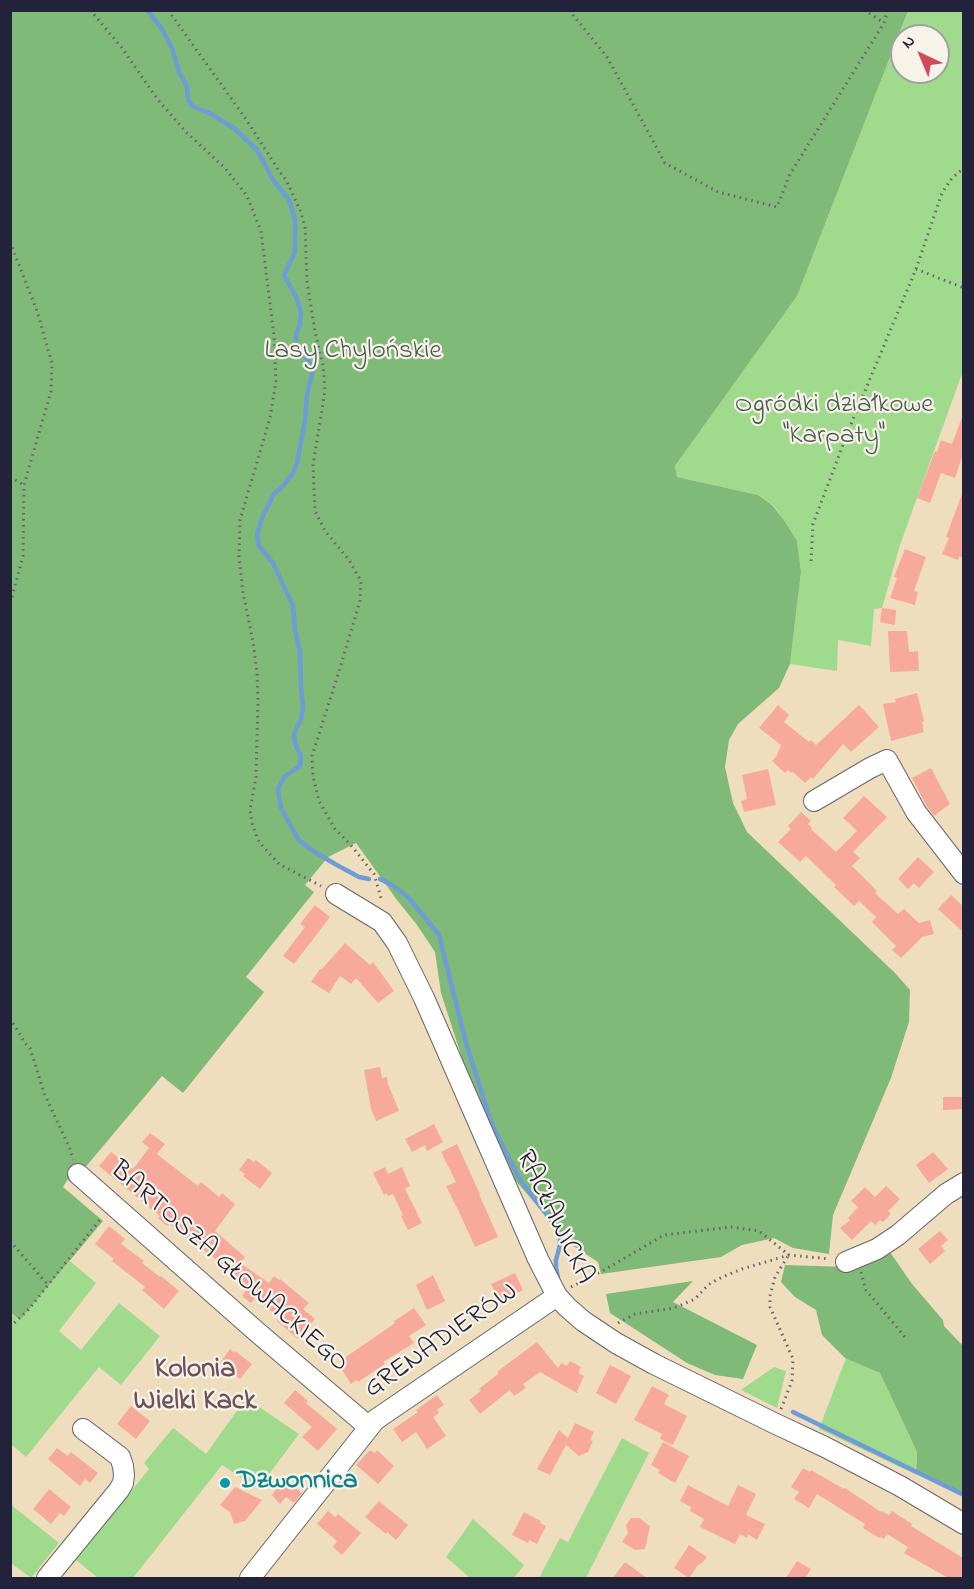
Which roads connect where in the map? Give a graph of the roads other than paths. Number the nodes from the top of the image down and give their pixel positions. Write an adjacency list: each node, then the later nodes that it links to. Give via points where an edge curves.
1 (814, 801): 2 (street, via 887,760 916,812)
2 (963, 874)
3 (336, 894): 7 (street, RACŁAWICKA, via 382,922 397,943)
4 (78, 1174): 8 (street, BARTOSZA GŁOWACKIEGO)
5 (963, 1183): 6 (street, via 898,1235)
6 (854, 1259)
7 (557, 1296): 8 (street, GRENADIERÓW, via 380,1415); 10 (street, RACŁAWICKA, via 583,1321 654,1364 825,1447)
8 (369, 1427): 12 (street, GRENADIERÓW)
9 (83, 1429): 11 (street, via 120,1458 123,1483)
10 (963, 1524)
11 (47, 1578)
12 (250, 1578)

